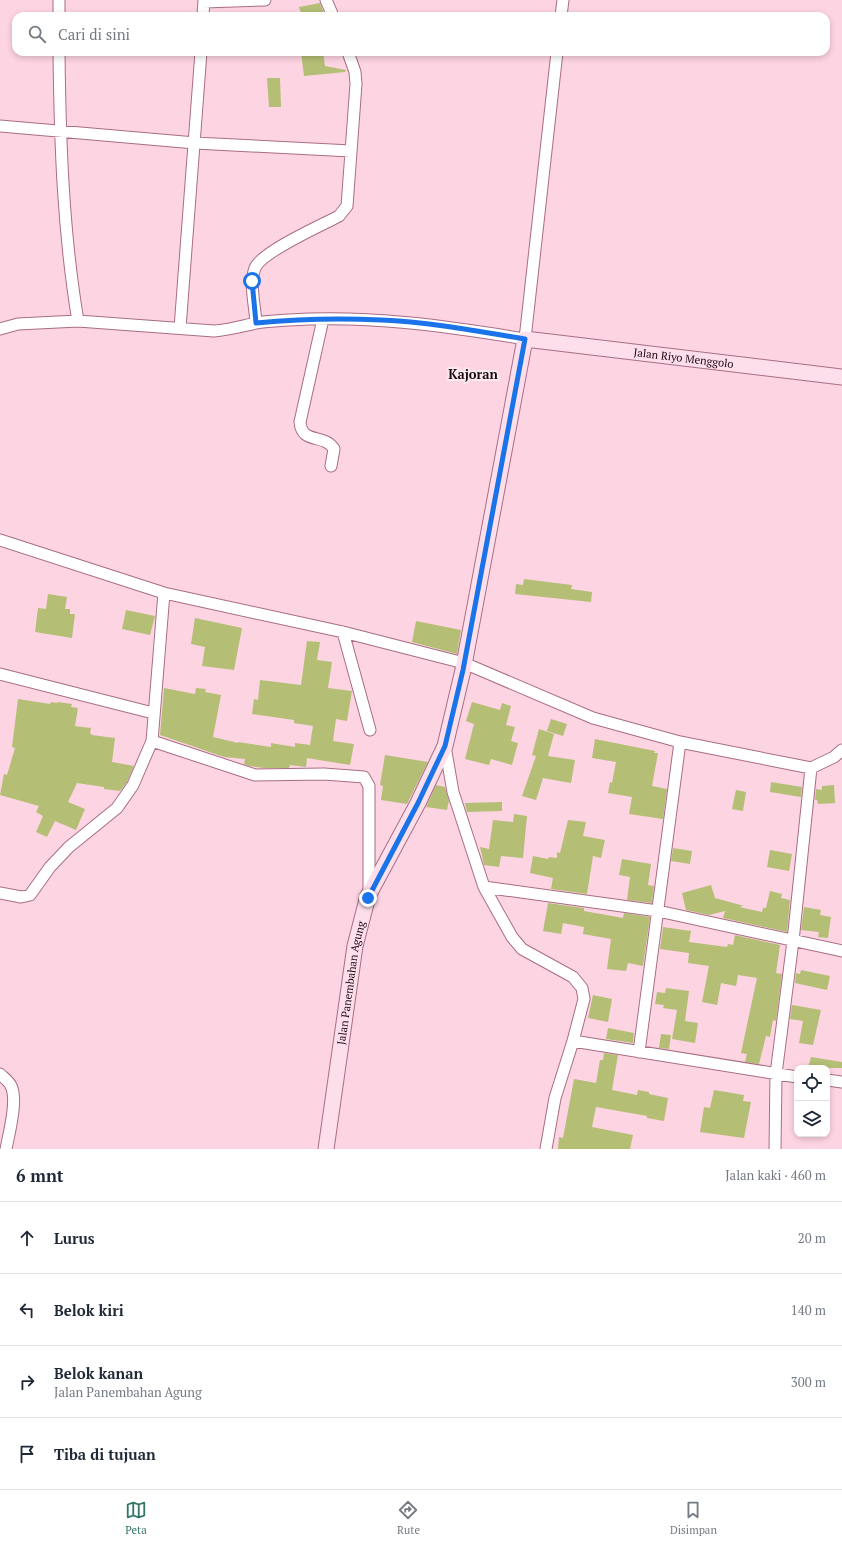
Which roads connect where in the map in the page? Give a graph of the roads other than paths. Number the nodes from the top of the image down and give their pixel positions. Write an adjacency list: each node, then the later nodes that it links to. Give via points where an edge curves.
1 (59, 0): 6 (street)
2 (265, 0): 5 (street)
3 (326, 0): 8 (street)
4 (563, 0): 9 (street)
5 (204, 1): 7 (street)
6 (59, 12)
7 (203, 12)
8 (331, 12)
9 (562, 12)
10 (59, 56): 15 (street)
11 (201, 56): 16 (street)
12 (349, 56): 17 (street, via 356,84)
13 (557, 56): 23 (street)
14 (0, 126): 15 (street)
15 (60, 132): 16 (street); 19 (street, via 71,277)
16 (195, 143): 17 (street); 21 (street)
17 (351, 151): 20 (street, via 348,202 342,213 270,252 257,264 252,284)
18 (323, 319): 20 (street); 23 (street, via 381,320 460,328); 25 (street, via 300,422 301,431 329,443 334,449)
19 (78, 321): 21 (street); 22 (street, via 18,324)
20 (256, 323): 21 (street, via 214,331)
21 (180, 328)
22 (0, 329)
23 (525, 339): 24 (street, Jalan Riyo Menggolo); 29 (street, Jalan Panembahan Agung)
24 (842, 377)
25 (331, 466)
26 (0, 540): 27 (street)
27 (164, 595): 28 (street); 31 (street)
28 (343, 632): 29 (street); 32 (street)
29 (462, 672): 34 (street, via 593,718); 35 (street, Jalan Panembahan Agung)
30 (0, 674): 31 (street)
31 (153, 713): 33 (street)
32 (370, 730)
33 (152, 741): 39 (street, via 133,785 117,808 69,847 50,867 30,895 21,897); 40 (street, via 255,775 324,774 364,777 369,786)
34 (680, 742): 37 (street); 41 (street)
35 (445, 746): 38 (street, via 453,792); 40 (street, Jalan Panembahan Agung)
36 (842, 750): 37 (street, via 834,757)
37 (811, 768): 42 (street)
38 (484, 887): 41 (street); 44 (street, via 522,949 579,982 584,998)
39 (0, 893)
40 (370, 894): 52 (street, Jalan Panembahan Agung, via 363,911 355,946)
41 (658, 911): 42 (street); 45 (street)
42 (793, 941): 43 (street); 47 (street)
43 (842, 951)
44 (573, 1041): 45 (street); 53 (street, via 555,1098)
45 (639, 1052): 47 (street)
46 (0, 1074): 51 (street, via 7,1079 13,1091)
47 (776, 1074): 48 (street); 54 (street)
48 (794, 1077)
49 (830, 1080): 50 (street)
50 (842, 1082)
51 (6, 1149)
52 (326, 1149)
53 (546, 1149)
54 (776, 1149)

